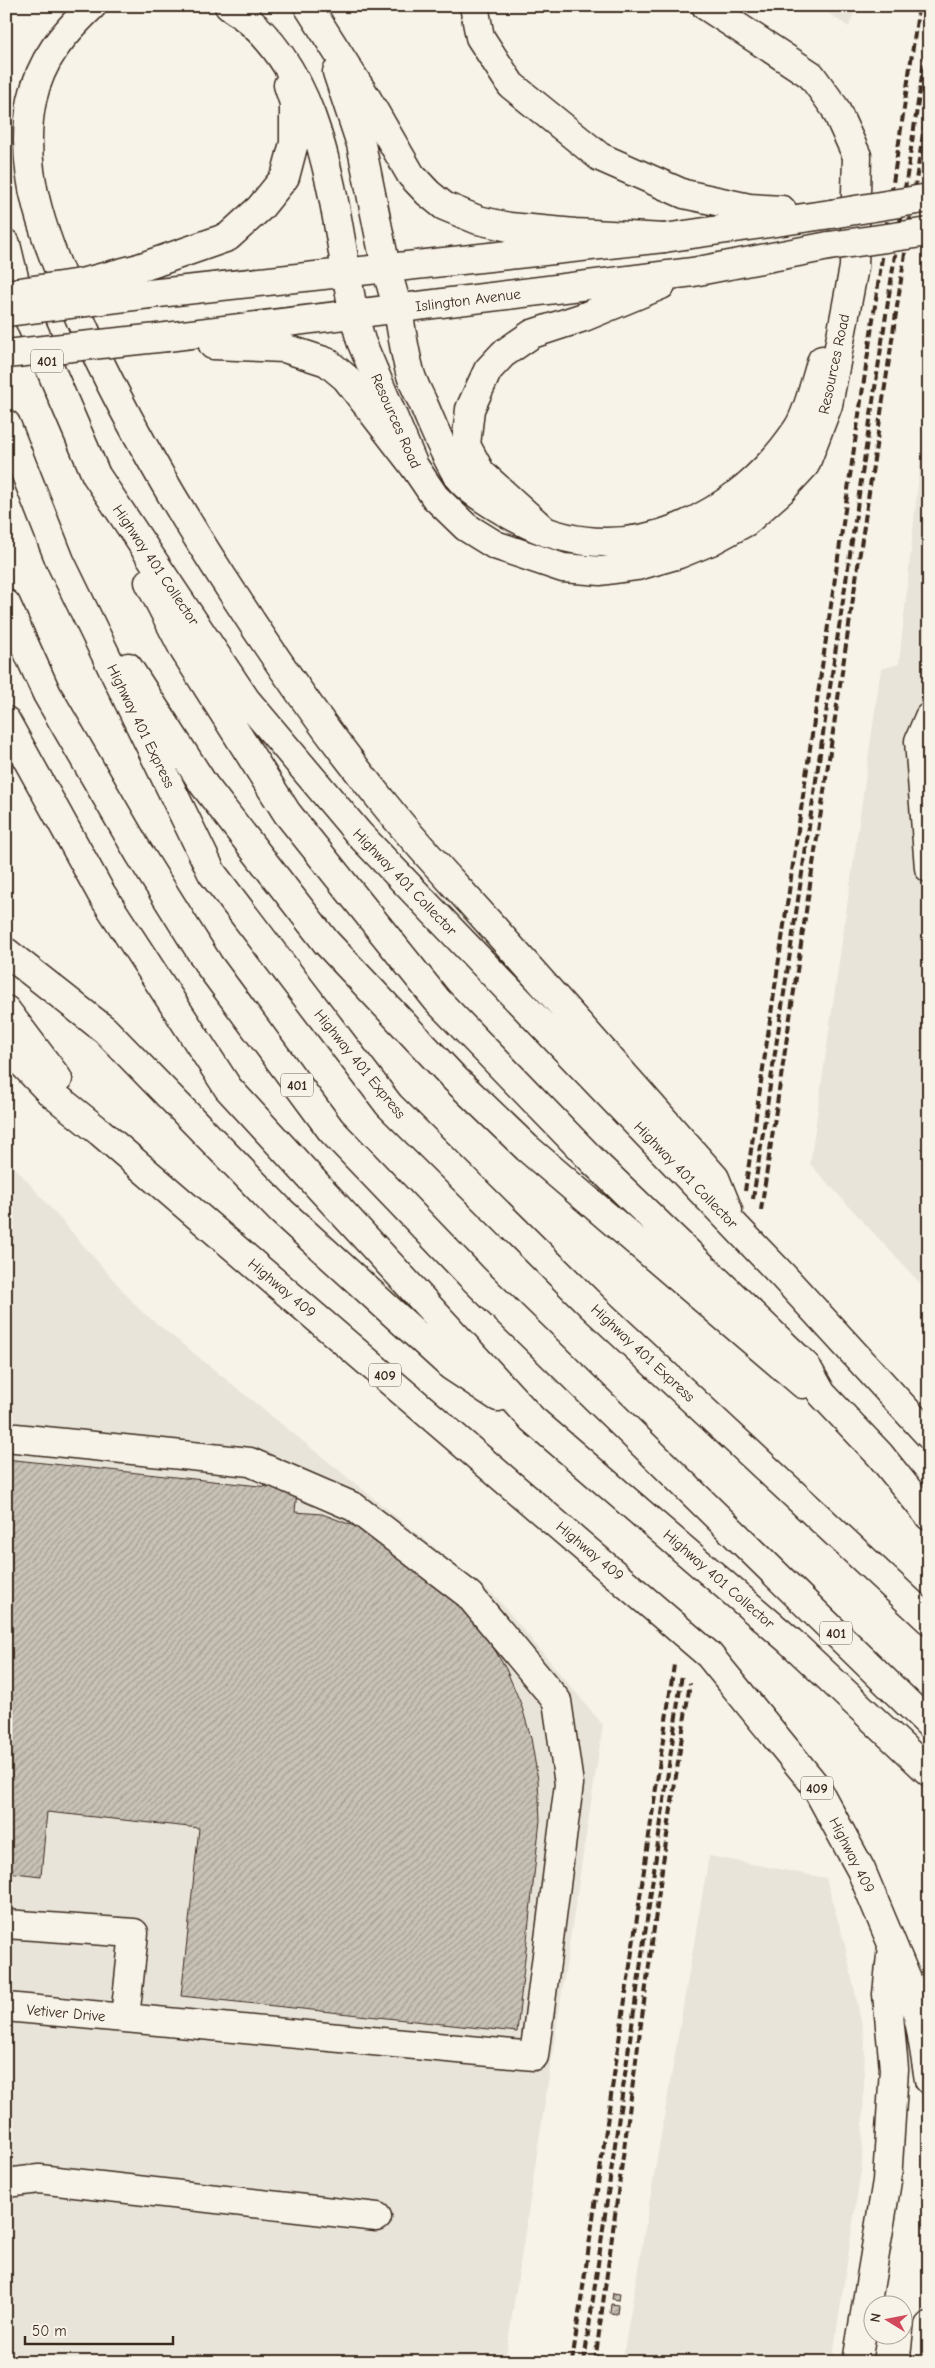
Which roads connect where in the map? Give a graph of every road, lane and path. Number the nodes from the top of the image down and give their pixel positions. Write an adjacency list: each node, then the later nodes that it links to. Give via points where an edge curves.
1 (92, 6): 35 (main road, via 66,30 45,62 32,101 29,147 34,196 47,244 90,342 142,446 210,559 282,668 378,794 715,1178)
2 (229, 6): 6 (main road, Resources Road, via 250,19)
3 (474, 6): 8 (main road, via 480,37 511,85 600,157 684,194 749,208)
4 (706, 6): 12 (main road, Resources Road, via 811,75 835,108 857,156)
5 (311, 10): 10 (main road, via 411,175 444,206 478,220 508,227); 13 (main road, Resources Road, via 361,144)
6 (276, 51): 15 (main road, Resources Road, via 297,82 316,125 332,191); 16 (main road, bridge, via 294,103 294,143 285,177 260,208 228,237 139,268 81,283)
7 (929, 198): 8 (main road, bridge)
8 (831, 214): 10 (main road)
9 (929, 232): 14 (main road, Islington Avenue, bridge, via 829,246)
10 (664, 238): 13 (main road)
11 (6, 244): 24 (main road, Highway 401 Collector / 401, via 18,294)
12 (854, 266): 23 (main road, Resources Road, via 828,405 805,465 746,522 711,541 637,566 601,571 563,568 495,545 466,527 435,497); 25 (main road, Resources Road, via 800,426 770,465 723,506 666,533 639,539 576,541)
13 (386, 268): 15 (main road); 17 (main road, Resources Road)
14 (693, 272): 17 (main road, Islington Avenue); 25 (main road, via 584,317 532,334 503,354 488,370 470,409 466,445 481,473)
15 (346, 273): 18 (main road, bridge); 19 (main road, Resources Road)
16 (6, 294)
17 (398, 309): 19 (main road, Islington Avenue); 25 (main road, Resources Road, via 409,370 460,479 515,518)
18 (6, 312)
19 (354, 315): 20 (main road, Islington Avenue); 23 (main road, Resources Road, via 361,341)
20 (167, 338): 21 (main road, Islington Avenue, bridge); 23 (main road, via 204,345 284,348 327,362 346,378)
21 (6, 354)
22 (6, 424): 26 (main road, Highway 401 Express)
23 (414, 466)
24 (96, 475): 35 (main road, Highway 401 Collector / 401, via 246,700 358,834); 36 (main road, via 184,650 288,812 437,1000 594,1162 806,1366)
25 (546, 532)
26 (60, 561): 36 (main road, via 204,785 326,942 455,1079 527,1148 796,1380); 41 (main road, Highway 401 Express, via 212,873 389,1105 594,1307)
27 (6, 604): 42 (main road, 401, via 47,694 139,853 209,965 331,1130 473,1278)
28 (929, 716): 30 (main road, via 919,740)
29 (6, 721): 37 (main road, Highway 401 Collector / 401, via 101,893 228,1088)
30 (929, 868)
31 (14, 958): 37 (main road, via 105,1030 281,1211 451,1366)
32 (6, 1010): 34 (main road)
33 (6, 1046): 34 (main road, via 50,1092)
34 (100, 1132): 45 (main road, Highway 409 / 409, via 709,1655 816,1785 861,1870)
35 (734, 1225): 38 (main road, Highway 401 Collector / 401)
36 (822, 1394): 40 (main road, via 880,1455)
37 (532, 1419): 43 (main road, Highway 401 Collector / 401, via 790,1641)
38 (929, 1435)
39 (6, 1437): 47 (main road, Vetiver Drive, via 250,1462 354,1507 469,1595 557,1701 569,1784 534,2056)
40 (929, 1516)
41 (929, 1620)
42 (929, 1724)
43 (929, 1772)
44 (6, 1924): 47 (main road, via 134,1933)
45 (892, 1942): 48 (main road, Highway 409 / 409, via 913,1994); 52 (main road, via 887,1994 894,2069 887,2180)
46 (6, 2007): 47 (main road, Vetiver Drive)
47 (126, 2018)
48 (929, 2080)
49 (6, 2183): 50 (main road, via 39,2179)
50 (378, 2217)
51 (929, 2326): 53 (main road)
52 (857, 2362)
53 (925, 2362)

